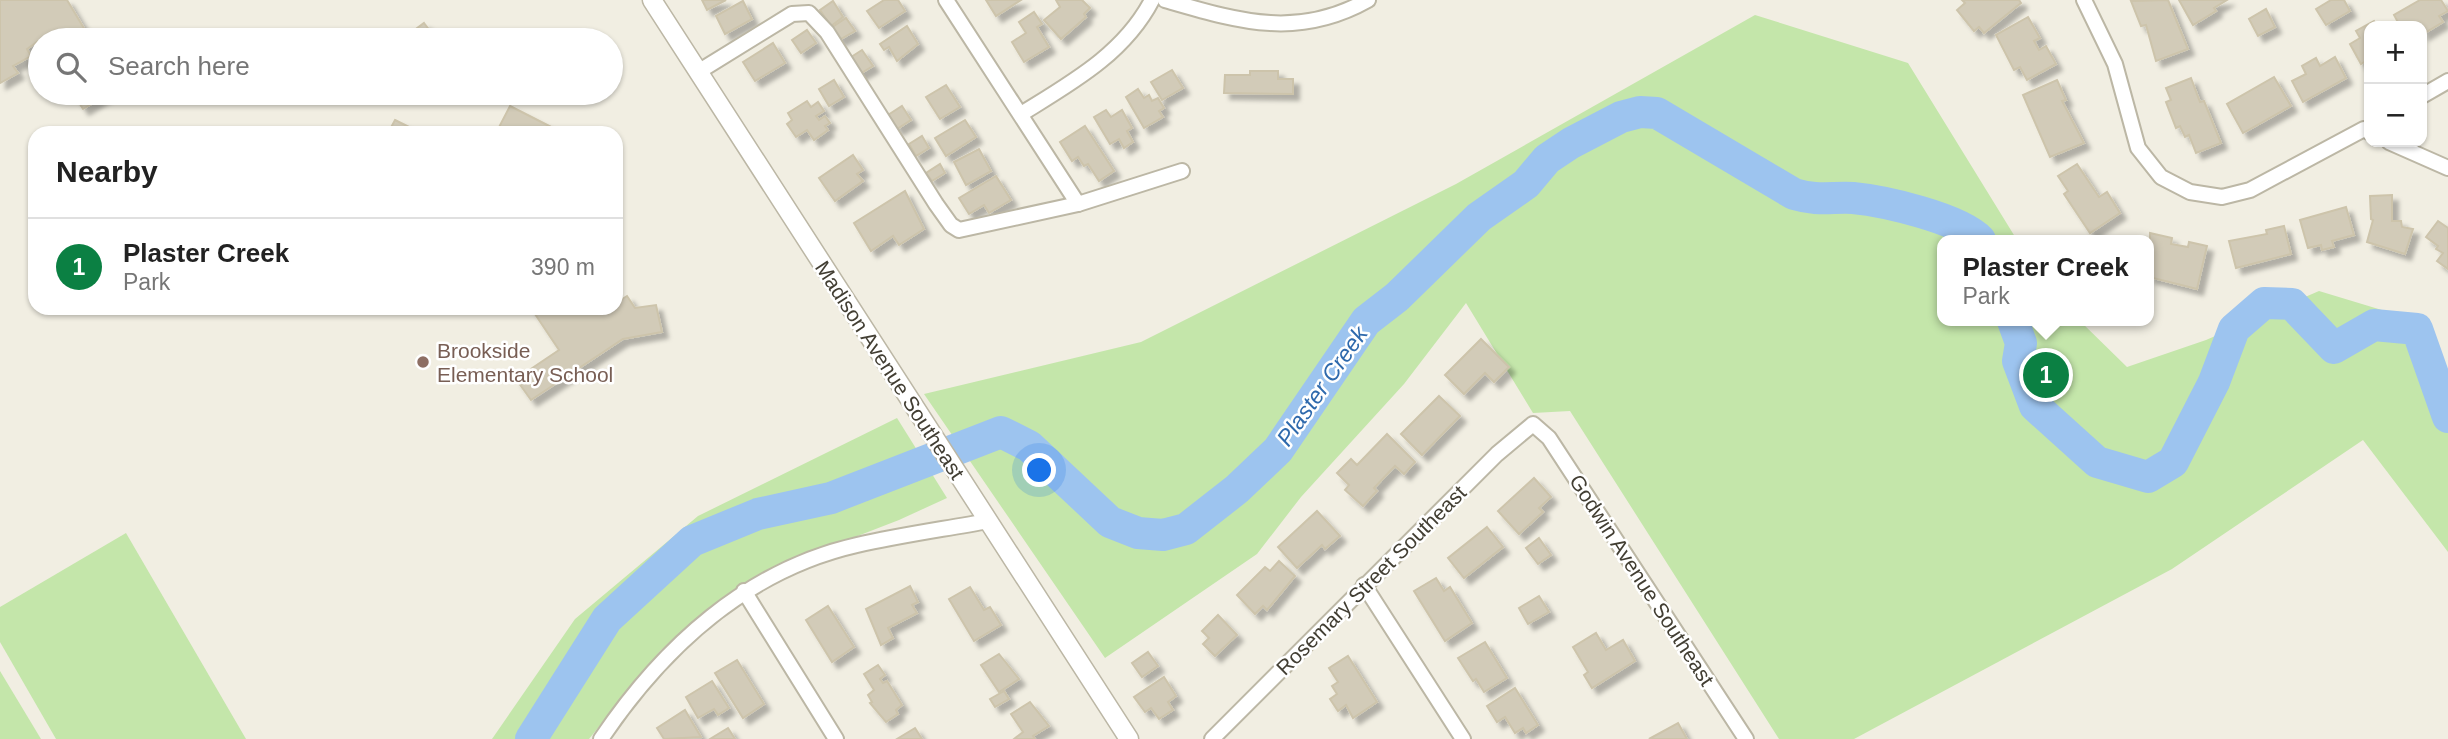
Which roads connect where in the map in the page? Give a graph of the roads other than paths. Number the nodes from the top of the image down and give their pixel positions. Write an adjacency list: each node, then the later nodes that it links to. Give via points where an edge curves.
1 (652, 0): 7 (street, Madison Avenue Southeast)
2 (946, 0): 10 (street)
3 (1152, 0): 10 (street, via 1121,44 1063,89)
4 (1165, 0): 5 (street, via 1266,25 1307,22 1347,12)
5 (1368, 0)
6 (2084, 0): 11 (street, via 2115,64 2138,148 2161,177 2190,192 2222,197 2250,190)
7 (698, 72): 15 (street, via 792,14 809,13 827,32 951,225 968,229); 17 (street, Madison Avenue Southeast)
8 (2448, 81): 9 (street)
9 (2427, 93)
10 (1021, 114): 15 (street)
11 (2364, 131)
12 (2400, 147): 13 (street)
13 (2448, 168)
14 (1182, 171): 15 (street)
15 (1078, 204)
16 (1533, 424): 18 (street, Rosemary Street Southeast); 25 (street, Godwin Avenue Southeast, via 1549,438)
17 (988, 521): 19 (street, via 855,545); 22 (street, Madison Avenue Southeast)
18 (1364, 585): 23 (street, Rosemary Street Southeast); 24 (street)
19 (744, 591): 20 (street, via 683,640 642,683); 21 (street)
20 (601, 739)
21 (836, 739)
22 (1129, 739)
23 (1212, 739)
24 (1463, 739)
25 (1746, 739)

